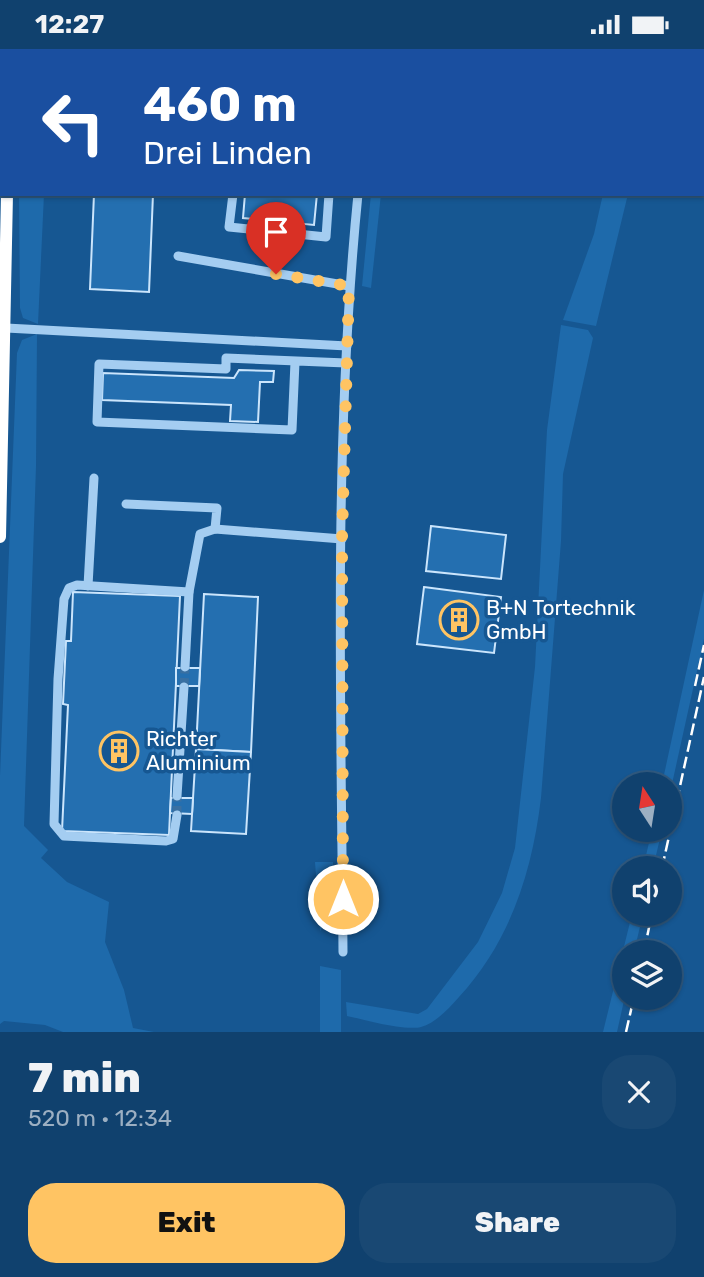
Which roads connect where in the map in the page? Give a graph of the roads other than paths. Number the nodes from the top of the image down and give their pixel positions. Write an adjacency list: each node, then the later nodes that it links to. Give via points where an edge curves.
1 (7, 196): 7 (highway)
2 (233, 196): 3 (street, via 229,227 326,237)
3 (329, 196)
4 (358, 196): 6 (street)
5 (178, 256): 6 (street)
6 (349, 286): 8 (street)
7 (6, 328): 8 (street); 14 (highway)
8 (347, 346): 10 (street)
9 (295, 362): 9 (street, via 226,358 226,369 99,364 97,422 292,430); 10 (street)
10 (346, 363): 15 (street)
11 (94, 478): 16 (street)
12 (127, 504): 13 (street, via 216,508)
13 (215, 529): 15 (street); 17 (street, via 200,534 197,540)
14 (0, 537)
15 (342, 539): 22 (street)
16 (88, 586): 17 (street); 21 (street, via 69,588 64,599 54,824 64,836 166,841 176,832)
17 (189, 592): 18 (street)
18 (185, 667)
19 (184, 687): 20 (street)
20 (177, 796)
21 (177, 815)
22 (343, 952)

